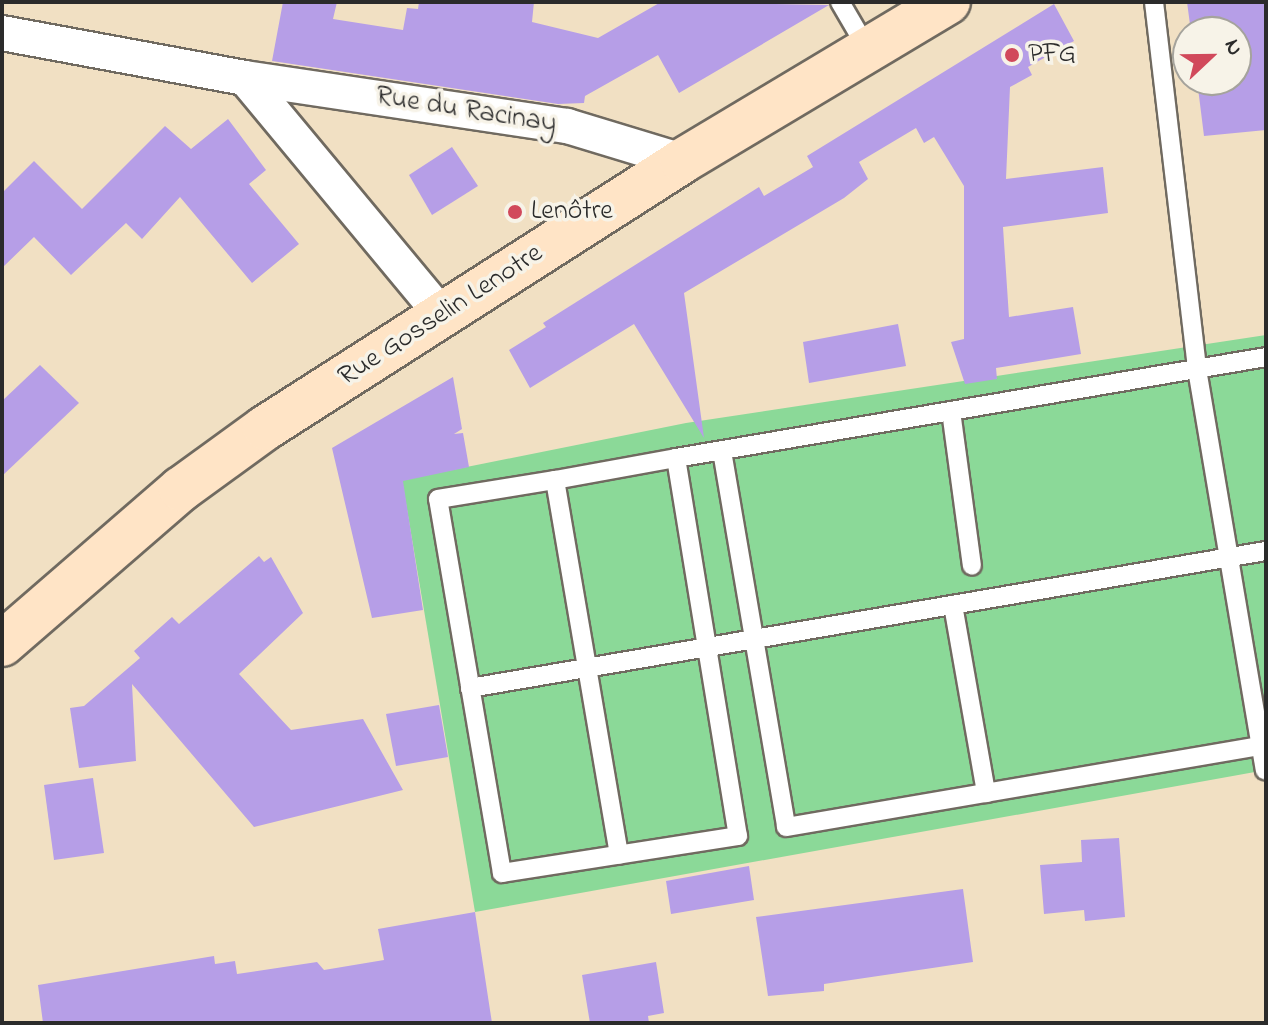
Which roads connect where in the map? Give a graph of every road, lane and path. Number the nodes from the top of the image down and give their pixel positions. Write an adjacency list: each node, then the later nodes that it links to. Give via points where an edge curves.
1 (840, 2): 5 (lane)
2 (948, 2): 5 (main road, Rue Gosselin Lenotre)
3 (1154, 2): 10 (lane)
4 (2, 33): 6 (street, Rue du Racinay)
5 (868, 50): 7 (main road, Rue Gosselin Lenotre)
6 (245, 78): 7 (street, Rue du Racinay, via 567,126); 8 (street)
7 (682, 161): 8 (main road, Rue Gosselin Lenotre)
8 (441, 314): 20 (main road, Rue Gosselin Lenotre, via 181,489)
9 (1266, 357): 10 (lane)
10 (1197, 369): 11 (lane); 16 (lane)
11 (951, 411): 12 (lane); 17 (lane)
12 (722, 451): 13 (lane); 19 (lane)
13 (676, 458): 14 (lane); 21 (lane)
14 (555, 480): 22 (lane); 23 (lane, via 438,499)
15 (1266, 551): 16 (lane)
16 (1230, 558): 18 (lane); 24 (lane)
17 (972, 566)
18 (953, 605): 19 (lane); 26 (lane)
19 (754, 639): 21 (lane); 26 (lane, via 786,827)
20 (2, 644)
21 (707, 647): 22 (lane); 27 (lane, via 738,836)
22 (587, 668): 23 (lane); 27 (lane)
23 (470, 688): 27 (lane, via 502,873)
24 (1263, 746): 25 (lane); 26 (lane)
25 (1265, 770)
26 (986, 793)
27 (619, 855)

